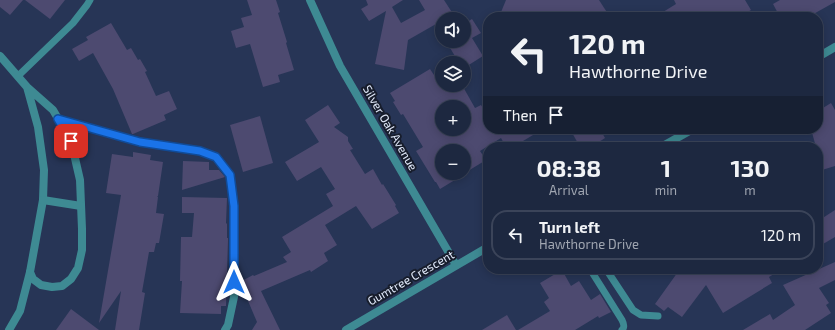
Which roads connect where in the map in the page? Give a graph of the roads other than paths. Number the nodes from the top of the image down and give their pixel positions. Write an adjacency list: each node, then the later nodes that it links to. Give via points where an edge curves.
1 (90, 0): 6 (lane, via 73,23)
2 (310, 0): 14 (street, Silver Oak Avenue, via 340,66)
3 (835, 47): 4 (street)
4 (823, 54)
5 (0, 56): 6 (street)
6 (18, 76): 7 (street)
7 (27, 86): 8 (street, via 53,110); 11 (street, via 38,127 44,170)
8 (58, 119): 12 (street, via 71,141 80,180); 20 (street, via 140,142 200,151 216,157 230,175 234,206 234,297)
9 (684, 134): 10 (street)
10 (671, 142)
11 (43, 200): 12 (street); 15 (street)
12 (81, 206): 15 (street, via 82,250 78,268 71,279 62,286 52,287 33,279)
13 (483, 250): 14 (street, Gumtree Crescent)
14 (456, 265): 21 (street, Gumtree Crescent)
15 (30, 272): 19 (street, via 20,311)
16 (593, 274): 22 (lane, via 622,320)
17 (609, 274): 18 (lane, via 633,310 641,315)
18 (658, 316)
19 (9, 330)
20 (225, 330)
21 (346, 330)
22 (622, 330)

